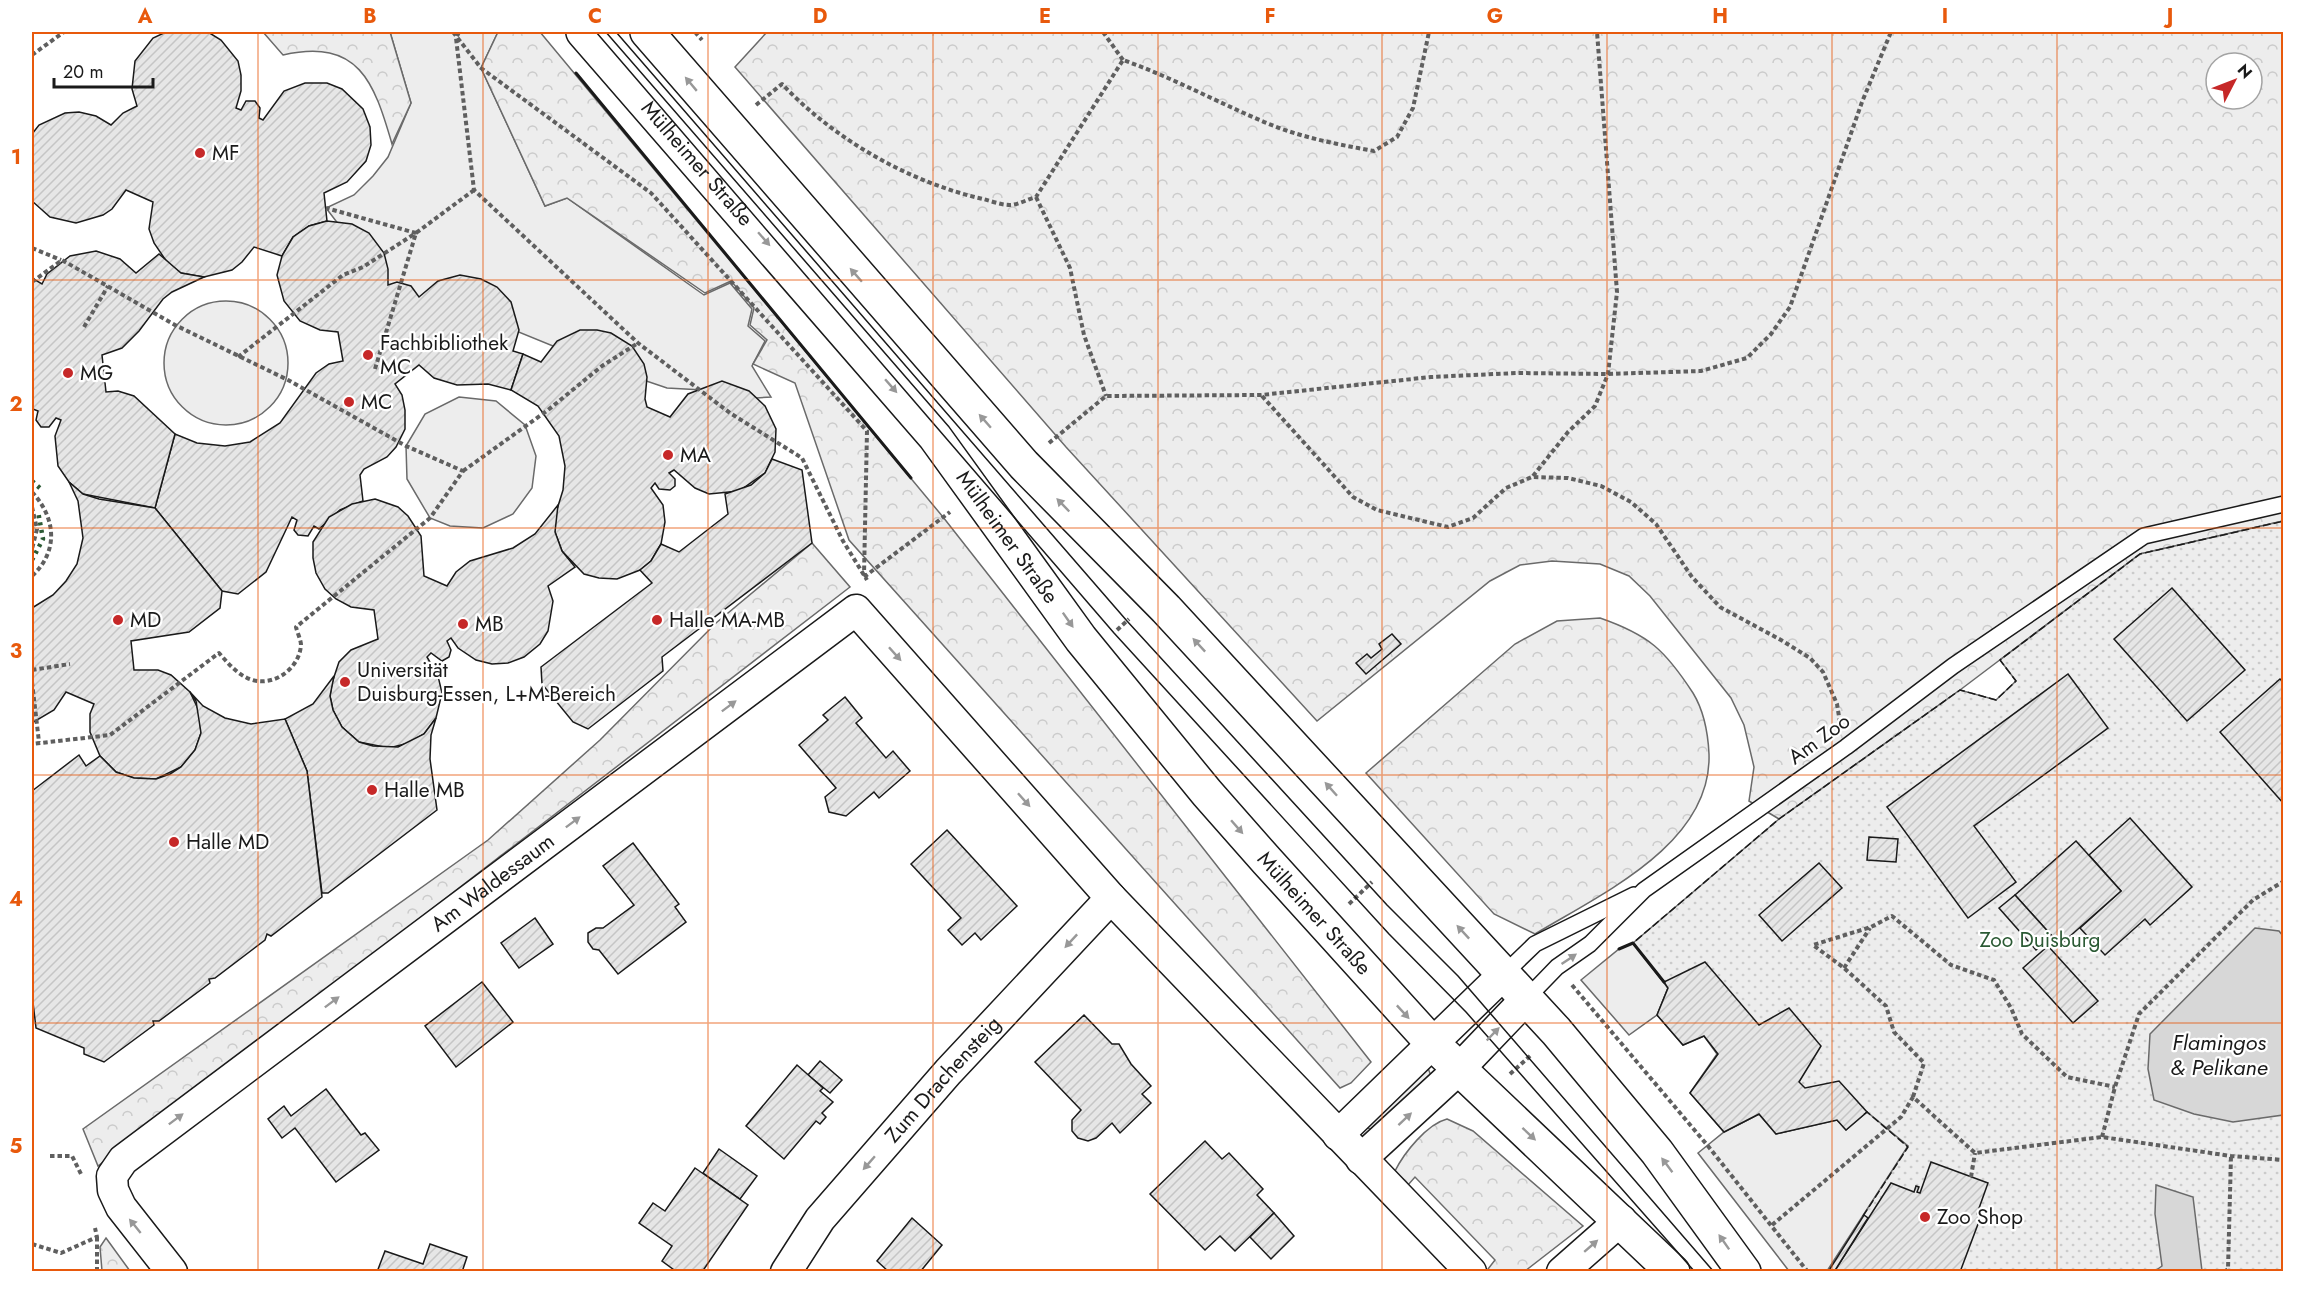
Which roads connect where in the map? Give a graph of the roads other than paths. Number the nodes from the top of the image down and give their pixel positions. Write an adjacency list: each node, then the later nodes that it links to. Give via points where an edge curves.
1 (583, 32): 8 (main road, Mülheimer Straße, one-way to 8, via 935,437 1092,652 1207,793)
2 (647, 32): 6 (main road, one-way to 2, via 1153,597 1023,465)
3 (2283, 504): 4 (lane, Am Zoo, via 2144,536 2017,621)
4 (1644, 890): 6 (lane, Am Zoo, via 1535,944); 7 (lane, Am Zoo, one-way to 4, via 1557,967 1590,944)
5 (1111, 898): 10 (street); 13 (street, Am Waldessaum, one-way to 5, via 116,1199 112,1176 118,1164 856,610); 14 (street, Zum Drachensteig, one-way to 14, via 948,1072 820,1220)
6 (1504, 974): 7 (main road); 8 (street)
7 (1526, 999): 9 (street, one-way to 7); 18 (main road, one-way to 7, via 1657,1152)
8 (1432, 1043): 9 (main road, Mülheimer Straße); 10 (street)
9 (1459, 1069): 11 (street, one-way to 9); 12 (main road, Mülheimer Straße, one-way to 12)
10 (1338, 1135): 11 (street)
11 (1361, 1159): 15 (street)
12 (1621, 1220): 16 (street, one-way to 12); 17 (main road, Mülheimer Straße)
13 (172, 1272)
14 (786, 1272)
15 (1471, 1272)
16 (1562, 1272)
17 (1673, 1272)
18 (1744, 1272)

